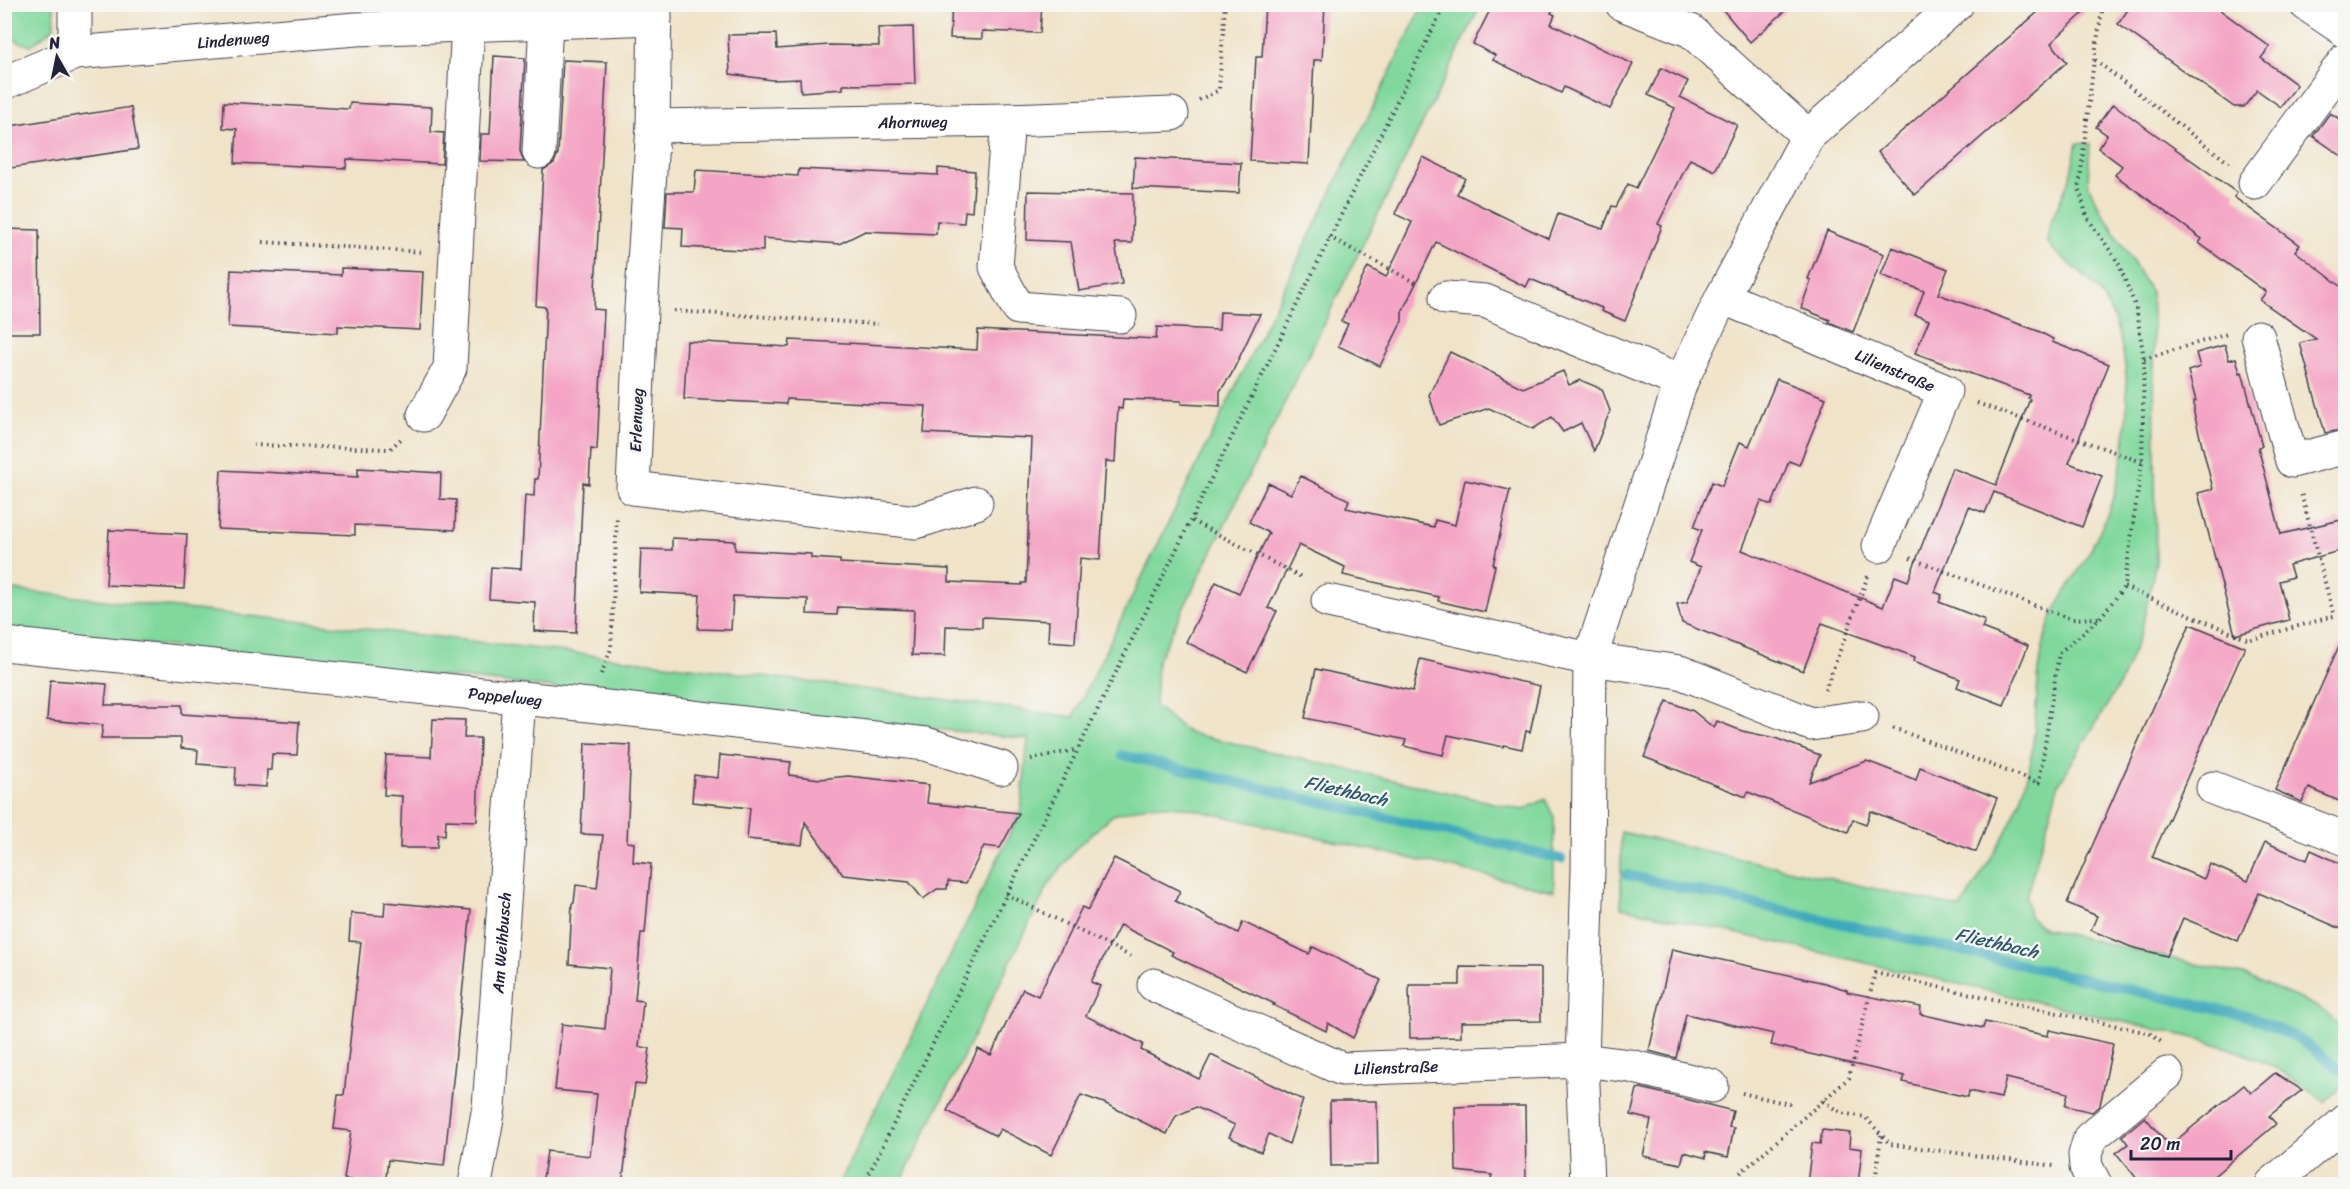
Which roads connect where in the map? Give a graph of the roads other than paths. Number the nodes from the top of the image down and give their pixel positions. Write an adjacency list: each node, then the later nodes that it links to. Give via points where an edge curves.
1 (75, 4): 10 (street)
2 (1622, 4): 16 (street, via 1692,31)
3 (1957, 4): 16 (street)
4 (2306, 4): 9 (street)
5 (655, 11): 7 (street, Lindenweg); 15 (street, Erlenweg)
6 (412, 15): 8 (street, Lindenweg); 10 (street, Lindenweg)
7 (546, 22): 8 (street, Lindenweg); 17 (street)
8 (468, 23): 24 (street, via 450,368)
9 (2346, 31)
10 (75, 53): 12 (street, Lindenweg)
11 (2346, 58): 18 (street)
12 (4, 82)
13 (1172, 114): 14 (street, Ahornweg)
14 (1008, 120): 15 (street, Ahornweg); 21 (street, via 996,267 1018,308)
15 (653, 126): 26 (street, Erlenweg, via 633,488 916,522)
16 (1808, 136): 19 (street)
17 (539, 152)
18 (2254, 183)
19 (1722, 297): 23 (street); 27 (street, Lilienstraße, via 1945,391)
20 (1446, 298): 23 (street, via 1485,301)
21 (1120, 315)
22 (2258, 337): 25 (street, via 2292,461)
23 (1681, 382): 30 (street)
24 (424, 415)
25 (2346, 447)
26 (976, 503)
27 (1880, 546)
28 (1328, 601): 30 (street)
29 (4, 644): 31 (street, Pappelweg)
30 (1590, 659): 32 (street, via 1680,672 1812,724); 37 (street)
31 (519, 699): 33 (street, Pappelweg, via 926,744); 42 (street, Am Weihbusch, via 489,1107)
32 (1862, 717)
33 (1001, 768)
34 (2213, 788): 35 (street)
35 (2345, 838)
36 (1154, 985): 37 (street, Lilienstraße, via 1342,1069)
37 (1582, 1060): 39 (street, Lilienstraße, via 1630,1066); 43 (street)
38 (2167, 1074): 41 (street, via 2090,1138 2085,1155)
39 (1712, 1086)
40 (2346, 1121): 44 (street)
41 (2091, 1176)
42 (475, 1185)
43 (1587, 1185)
44 (2272, 1185)

